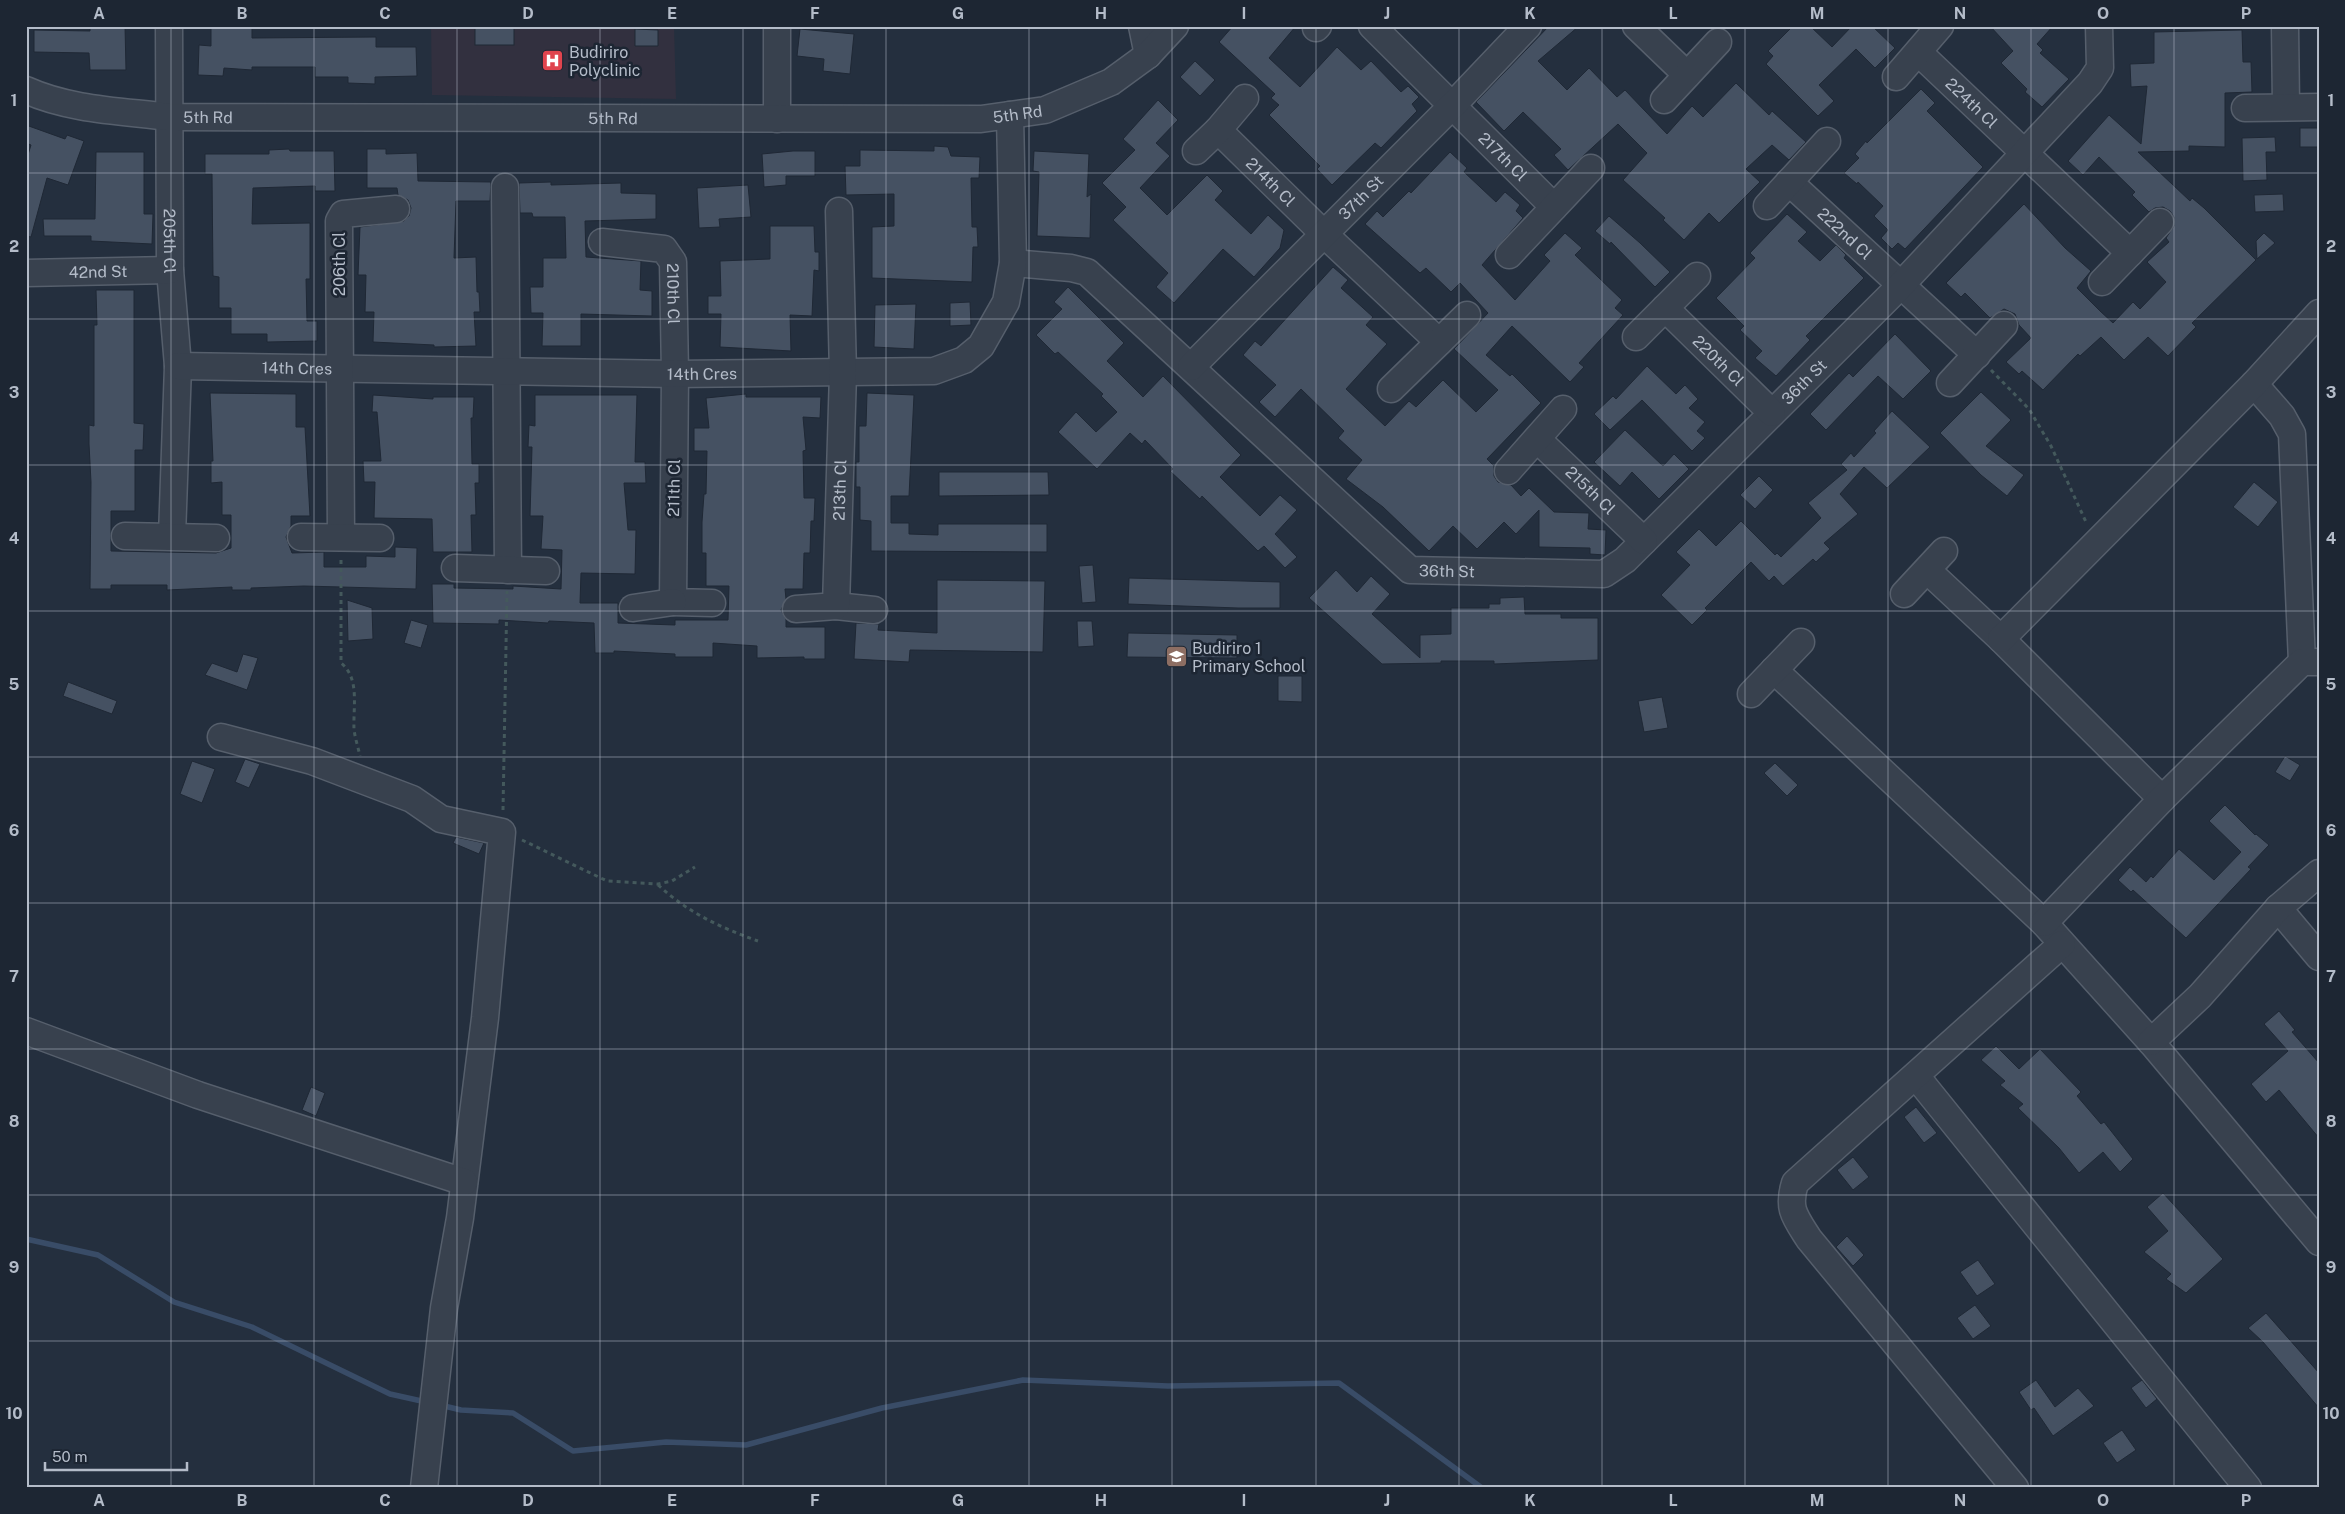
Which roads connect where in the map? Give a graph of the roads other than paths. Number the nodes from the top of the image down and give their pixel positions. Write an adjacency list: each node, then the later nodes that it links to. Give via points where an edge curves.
1 (169, 26): 24 (street, 205th Cl)
2 (777, 26): 25 (street)
3 (1142, 26): 13 (street)
4 (1176, 26): 13 (street, 5th Rd)
5 (1372, 26): 19 (street, 217th Cl)
6 (1528, 26): 19 (street, 37th St)
7 (1636, 26): 14 (street)
8 (1940, 26): 12 (street)
9 (2099, 26): 29 (street, 36th St, via 2100,68)
10 (2285, 26): 20 (street)
11 (1718, 42): 14 (street)
12 (1918, 52): 15 (street); 29 (street, 224th Cl)
13 (1148, 55): 23 (street, 5th Rd, via 1103,85 1046,110)
14 (1687, 75): 18 (street)
15 (1896, 76)
16 (26, 90): 24 (street, 5th Rd, via 88,108)
17 (1245, 98): 26 (street)
18 (1664, 100)
19 (1452, 106): 34 (street, 217th Cl); 38 (street, 37th St)
20 (2286, 106): 21 (street); 22 (street)
21 (2319, 107)
22 (2245, 108)
23 (1010, 115): 25 (street, 5th Rd, via 981,119); 42 (street, 14th Cres)
24 (169, 117): 25 (street, 5th Rd); 43 (street, 205th Cl)
25 (777, 119)
26 (1218, 130): 28 (street); 38 (street, 214th Cl)
27 (1827, 141): 31 (street)
28 (1196, 151)
29 (2026, 153): 40 (street, 224th Cl); 47 (street, 36th St)
30 (1591, 168): 34 (street)
31 (1789, 182): 33 (street); 47 (street, 222nd Cl)
32 (505, 187): 58 (street)
33 (1766, 206)
34 (1554, 207): 41 (street)
35 (396, 209): 57 (street, 206th Cl, via 343,214 339,221)
36 (839, 211): 59 (street, 213th Cl)
37 (2160, 222): 40 (street)
38 (1324, 234): 53 (street, 214th Cl); 56 (street, 37th St)
39 (602, 242): 60 (street, 210th Cl, via 664,249 673,262)
40 (2130, 253): 46 (street)
41 (1509, 255)
42 (1013, 263): 56 (street, via 1087,272); 59 (street, 14th Cres, via 1006,302 981,346 964,360 934,371)
43 (170, 270): 44 (street, 42nd St); 55 (street, 205th Cl)
44 (26, 273)
45 (1697, 276): 48 (street)
46 (2102, 282)
47 (1900, 286): 54 (street, 222nd Cl); 65 (street, 36th St)
48 (1665, 308): 52 (street); 65 (street, 220th Cl)
49 (2319, 313): 62 (street)
50 (1467, 315): 53 (street)
51 (2004, 325): 54 (street)
52 (1636, 337)
53 (1439, 342): 63 (street)
54 (1977, 355): 61 (street)
55 (178, 366): 57 (street, 14th Cres); 69 (street, 205th Cl)
56 (1191, 367): 74 (street, 36th St, via 1410,570 1604,574 1625,560)
57 (339, 368): 58 (street, 14th Cres); 70 (street)
58 (507, 370): 60 (street, 14th Cres); 77 (street)
59 (843, 373): 60 (street, 14th Cres); 83 (street, 213th Cl)
60 (675, 374): 81 (street, 211th Cl)
61 (1950, 383)
62 (2254, 384): 87 (street); 89 (street, via 2282,416 2292,434)
63 (1391, 389)
64 (1563, 409): 66 (street)
65 (1772, 414): 74 (street, 36th St)
66 (1537, 439): 67 (street); 74 (street, 215th Cl)
67 (1508, 472)
68 (125, 536): 69 (street)
69 (172, 536): 72 (street)
70 (341, 536): 71 (street); 73 (street)
71 (301, 537)
72 (216, 538)
73 (380, 538)
74 (1644, 541)
75 (1944, 551): 78 (street)
76 (455, 568): 77 (street)
77 (508, 570): 79 (street)
78 (1927, 570): 80 (street); 87 (street)
79 (546, 571)
80 (1904, 594)
81 (673, 602): 82 (street); 84 (street)
82 (712, 603)
83 (836, 606): 85 (street); 86 (street)
84 (633, 608)
85 (796, 609)
86 (874, 610)
87 (2001, 639): 93 (street)
88 (1801, 642): 90 (street)
89 (2310, 662): 93 (street)
90 (1774, 670): 91 (street); 96 (street)
91 (1751, 694)
92 (221, 737): 102 (street, via 312,761 412,799 441,819 502,832)
93 (2162, 799): 96 (street)
94 (2319, 873): 95 (street)
95 (2278, 908): 98 (street); 100 (street, via 2200,996)
96 (2044, 923): 97 (street)
97 (2062, 944): 100 (street); 101 (street)
98 (2319, 957)
99 (26, 1031): 102 (street, via 198,1095)
100 (2151, 1042): 103 (street)
101 (1916, 1076): 105 (street, via 1795,1183 1791,1210 1809,1238); 106 (street)
102 (464, 1182): 104 (street, via 444,1308)
103 (2319, 1242)
104 (424, 1488)
105 (2015, 1488)
106 (2248, 1488)

